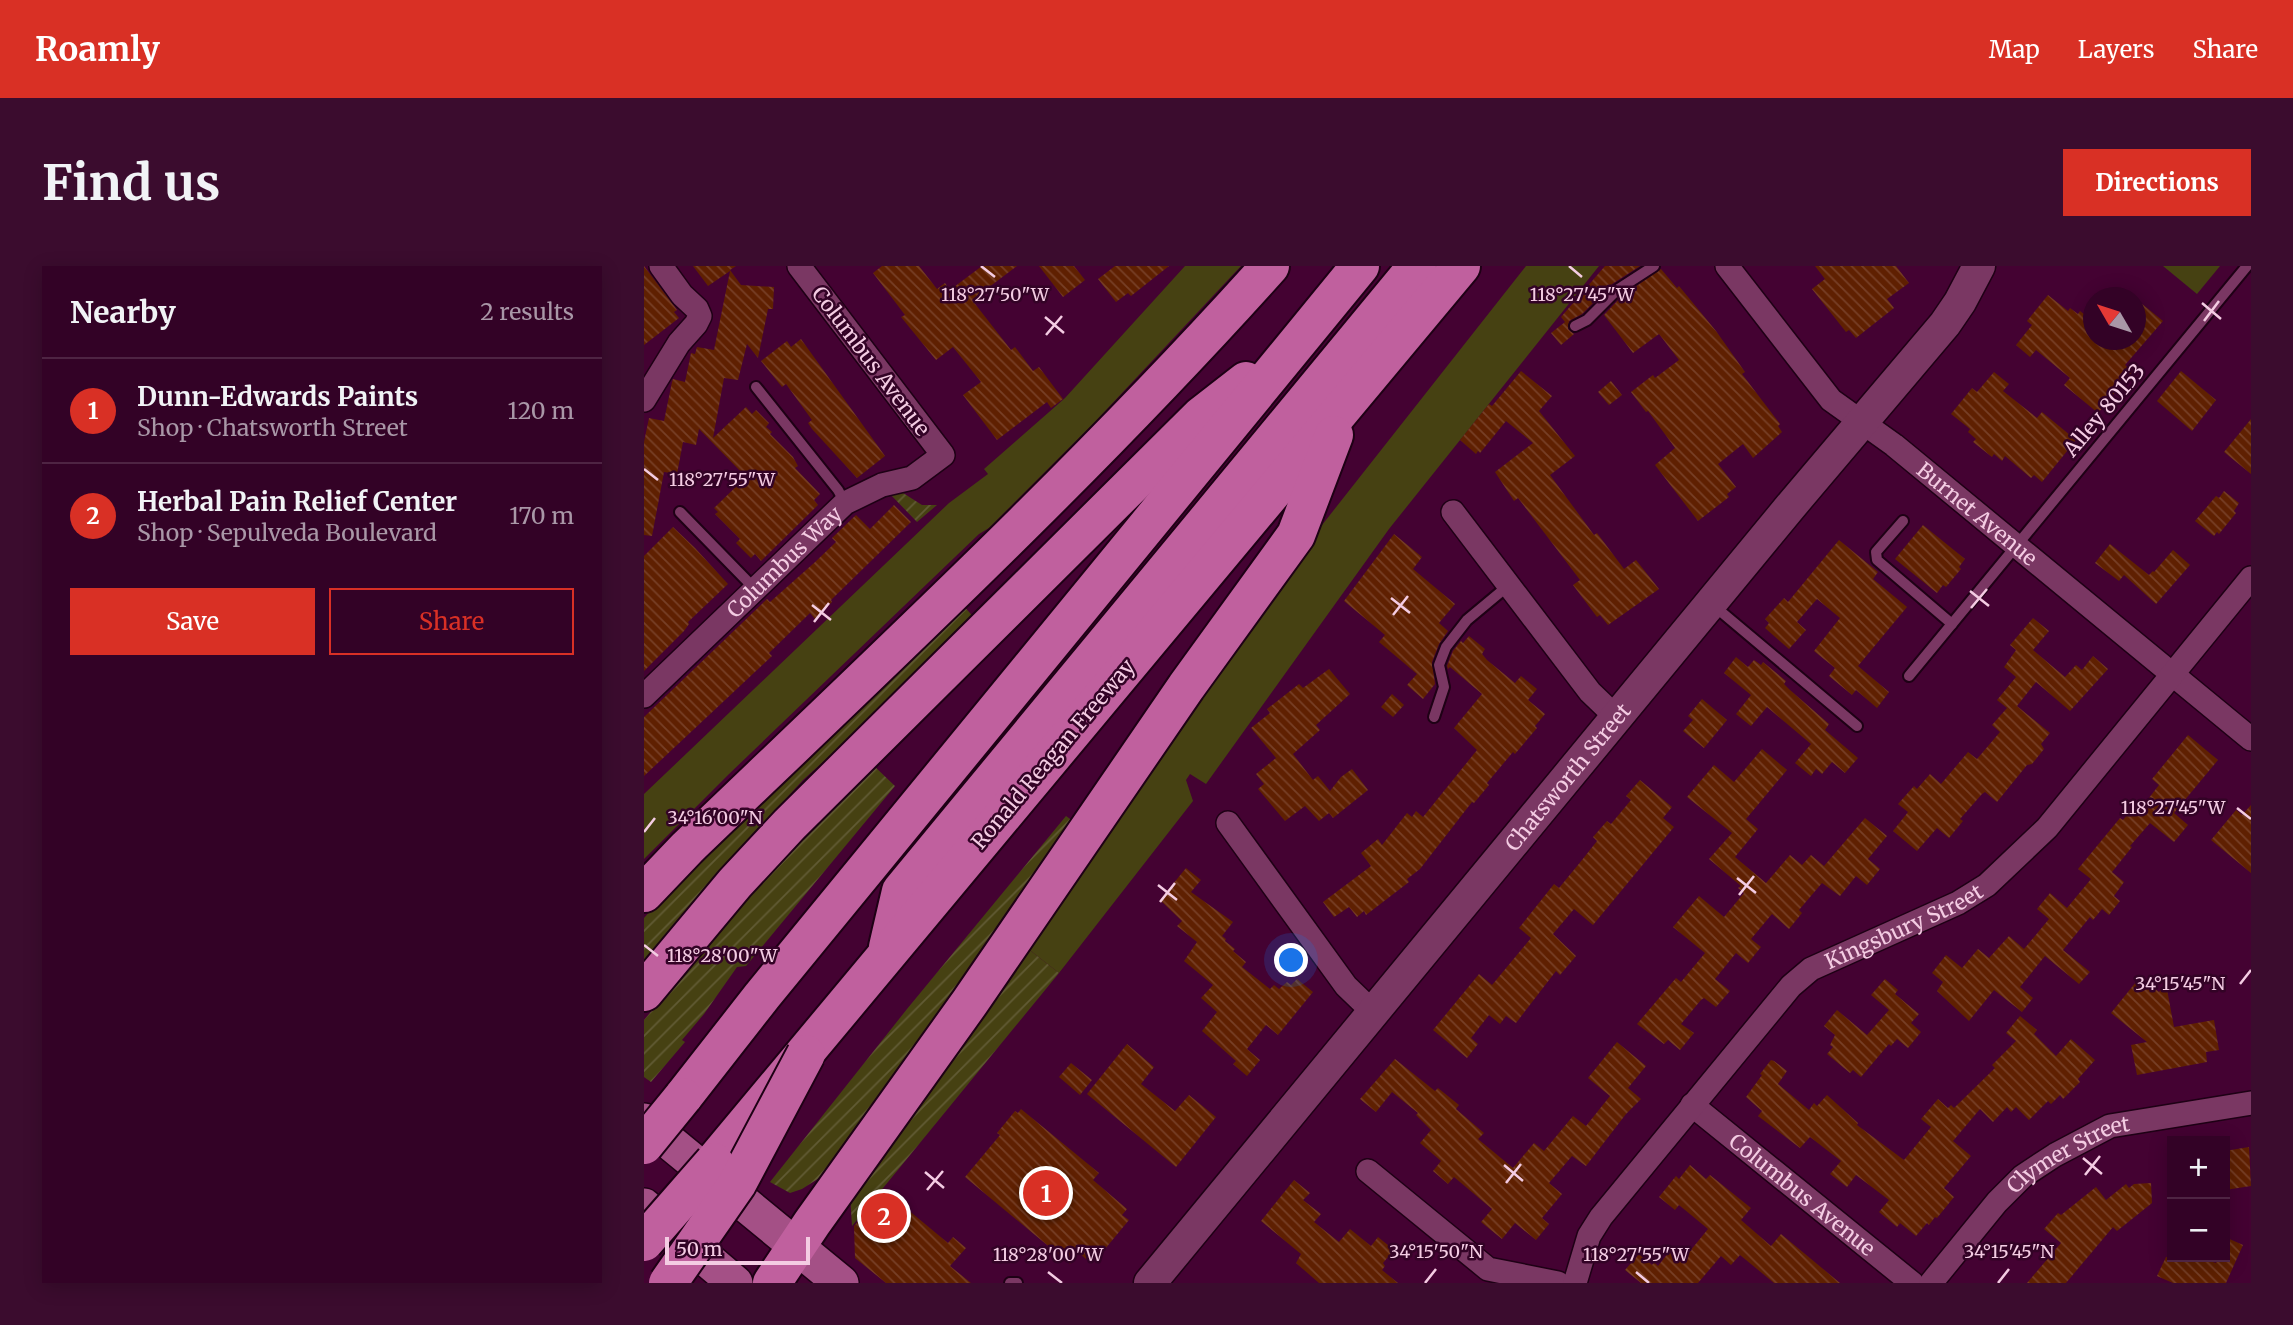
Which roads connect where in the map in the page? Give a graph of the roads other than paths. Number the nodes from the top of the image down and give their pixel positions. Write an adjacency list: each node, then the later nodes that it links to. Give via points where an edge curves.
1 (661, 266): 15 (street, via 699,316)
2 (799, 266): 18 (street, Columbus Avenue)
3 (1270, 266): 38 (highway, via 1038,510)
4 (1360, 266): 13 (highway)
5 (1399, 266): 36 (highway, via 1003,748)
6 (1417, 266): 39 (highway, via 901,891)
7 (1461, 266): 16 (highway, Ronald Reagan Freeway)
8 (1654, 266): 12 (lane)
9 (1727, 266): 17 (street, Burnet Avenue, via 1831,400)
10 (1979, 266): 17 (main road, Chatsworth Street, via 1945,324)
11 (2247, 266): 23 (lane, Alley 80153)
12 (1575, 326)
13 (1296, 344): 36 (highway); 40 (highway, via 1201,416 789,825)
14 (757, 387): 19 (lane)
15 (644, 400)
16 (1344, 407): 39 (highway, Ronald Reagan Freeway); 50 (highway, via 1296,535)
17 (1862, 420): 23 (street, Burnet Avenue); 27 (main road, Chatsworth Street)
18 (943, 455): 19 (street, Columbus Way, via 912,478 882,485)
19 (845, 503): 26 (street, Columbus Way)
20 (680, 512): 26 (lane)
21 (1453, 512): 25 (street)
22 (1903, 521): 28 (lane, via 1876,552 1877,560)
23 (2016, 547): 28 (lane, Alley 80153); 29 (street, Burnet Avenue)
24 (2251, 578): 29 (street, Kingsbury Street)
25 (1509, 585): 32 (lane, via 1467,620 1446,647 1439,664 1444,687); 33 (street, via 1591,692)
26 (755, 589): 31 (street, Columbus Way)
27 (1711, 603): 33 (main road, Chatsworth Street); 34 (lane)
28 (1952, 624): 30 (lane, Alley 80153)
29 (2172, 674): 35 (street, Burnet Avenue); 44 (street, Kingsbury Street, via 2017,859 1958,903 1811,969 1791,986)
30 (1909, 676)
31 (644, 696)
32 (1434, 717)
33 (1616, 717): 41 (main road, Chatsworth Street)
34 (1857, 726)
35 (2251, 738)
36 (945, 772): 46 (highway, bridge)
37 (1228, 823): 41 (street, via 1346,986)
38 (644, 893)
39 (886, 956): 42 (highway, Ronald Reagan Freeway)
40 (644, 992)
41 (1373, 1012): 57 (main road, Chatsworth Street)
42 (806, 1054): 49 (highway, Ronald Reagan Freeway, bridge); 51 (highway, bridge, via 737,1184)
43 (2251, 1103): 61 (street, Clymer Street, via 2110,1126 2055,1155 1997,1202)
44 (1692, 1105): 59 (street, Kingsbury Street, via 1601,1217 1589,1236); 60 (street, Columbus Avenue)
45 (644, 1121): 50 (main road)
46 (644, 1145)
47 (1368, 1171): 58 (street, via 1488,1269)
48 (644, 1206): 52 (main road)
49 (644, 1242)
50 (796, 1246): 53 (highway); 54 (main road)
51 (668, 1283)
52 (735, 1283)
53 (772, 1283)
54 (841, 1283)
55 (1010, 1283): 56 (lane)
56 (1017, 1283)
57 (1150, 1283)
58 (1558, 1283)
59 (1575, 1283)
60 (1912, 1283)
61 (1931, 1283)

